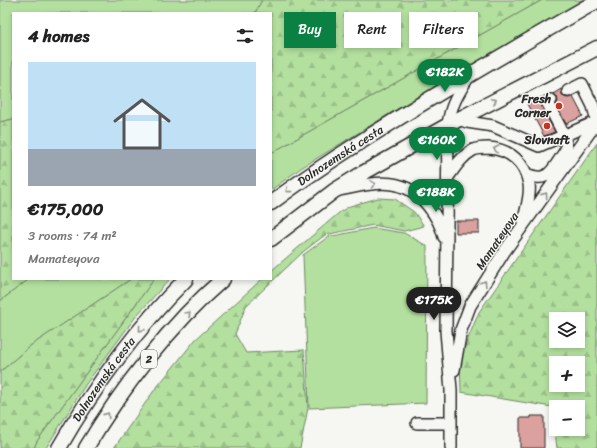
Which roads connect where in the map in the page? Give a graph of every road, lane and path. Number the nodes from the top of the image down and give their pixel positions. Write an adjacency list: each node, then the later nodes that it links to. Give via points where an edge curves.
1 (597, 1): 3 (main road, Dolnozemská cesta)
2 (597, 48): 6 (main road, one-way to 2)
3 (472, 73): 6 (street, Mamateyova, via 454,100 450,113); 14 (main road, Dolnozemská cesta, one-way to 14, via 320,168)
4 (568, 91): 7 (street, via 582,84 593,106)
5 (551, 100): 8 (street, via 547,102)
6 (454, 122): 9 (street, via 493,126); 12 (street, Mamateyova); 13 (main road)
7 (597, 122): 8 (street); 15 (street, Mamateyova, one-way to 7)
8 (564, 135): 9 (street, via 539,146); 11 (street, via 567,148 548,174 538,177)
9 (522, 139): 10 (street)
10 (512, 156): 11 (street, via 520,163); 12 (street, one-way to 12, via 495,148 475,149 459,162)
11 (526, 174): 15 (street, via 529,197)
12 (448, 177): 17 (street, Mamateyova)
13 (334, 191): 16 (main road); 17 (street, one-way to 17, via 380,183 408,188 423,200 436,216 442,229)
14 (272, 202)
15 (522, 226): 20 (street, Mamateyova, one-way to 15, via 458,343 466,315)
16 (272, 238)
17 (446, 251): 20 (street, Mamateyova, via 446,331)
18 (185, 280): 23 (main road, Dolnozemská cesta / 2, one-way to 23, via 157,309 125,350 82,409)
19 (222, 280): 24 (main road, Dolnozemská cesta / 2, one-way to 19, via 130,382 193,309)
20 (451, 390): 22 (street, Mamateyova)
21 (417, 423): 22 (street)
22 (451, 423): 25 (street, Mamateyova)
23 (59, 448)
24 (86, 448)
25 (452, 448)

